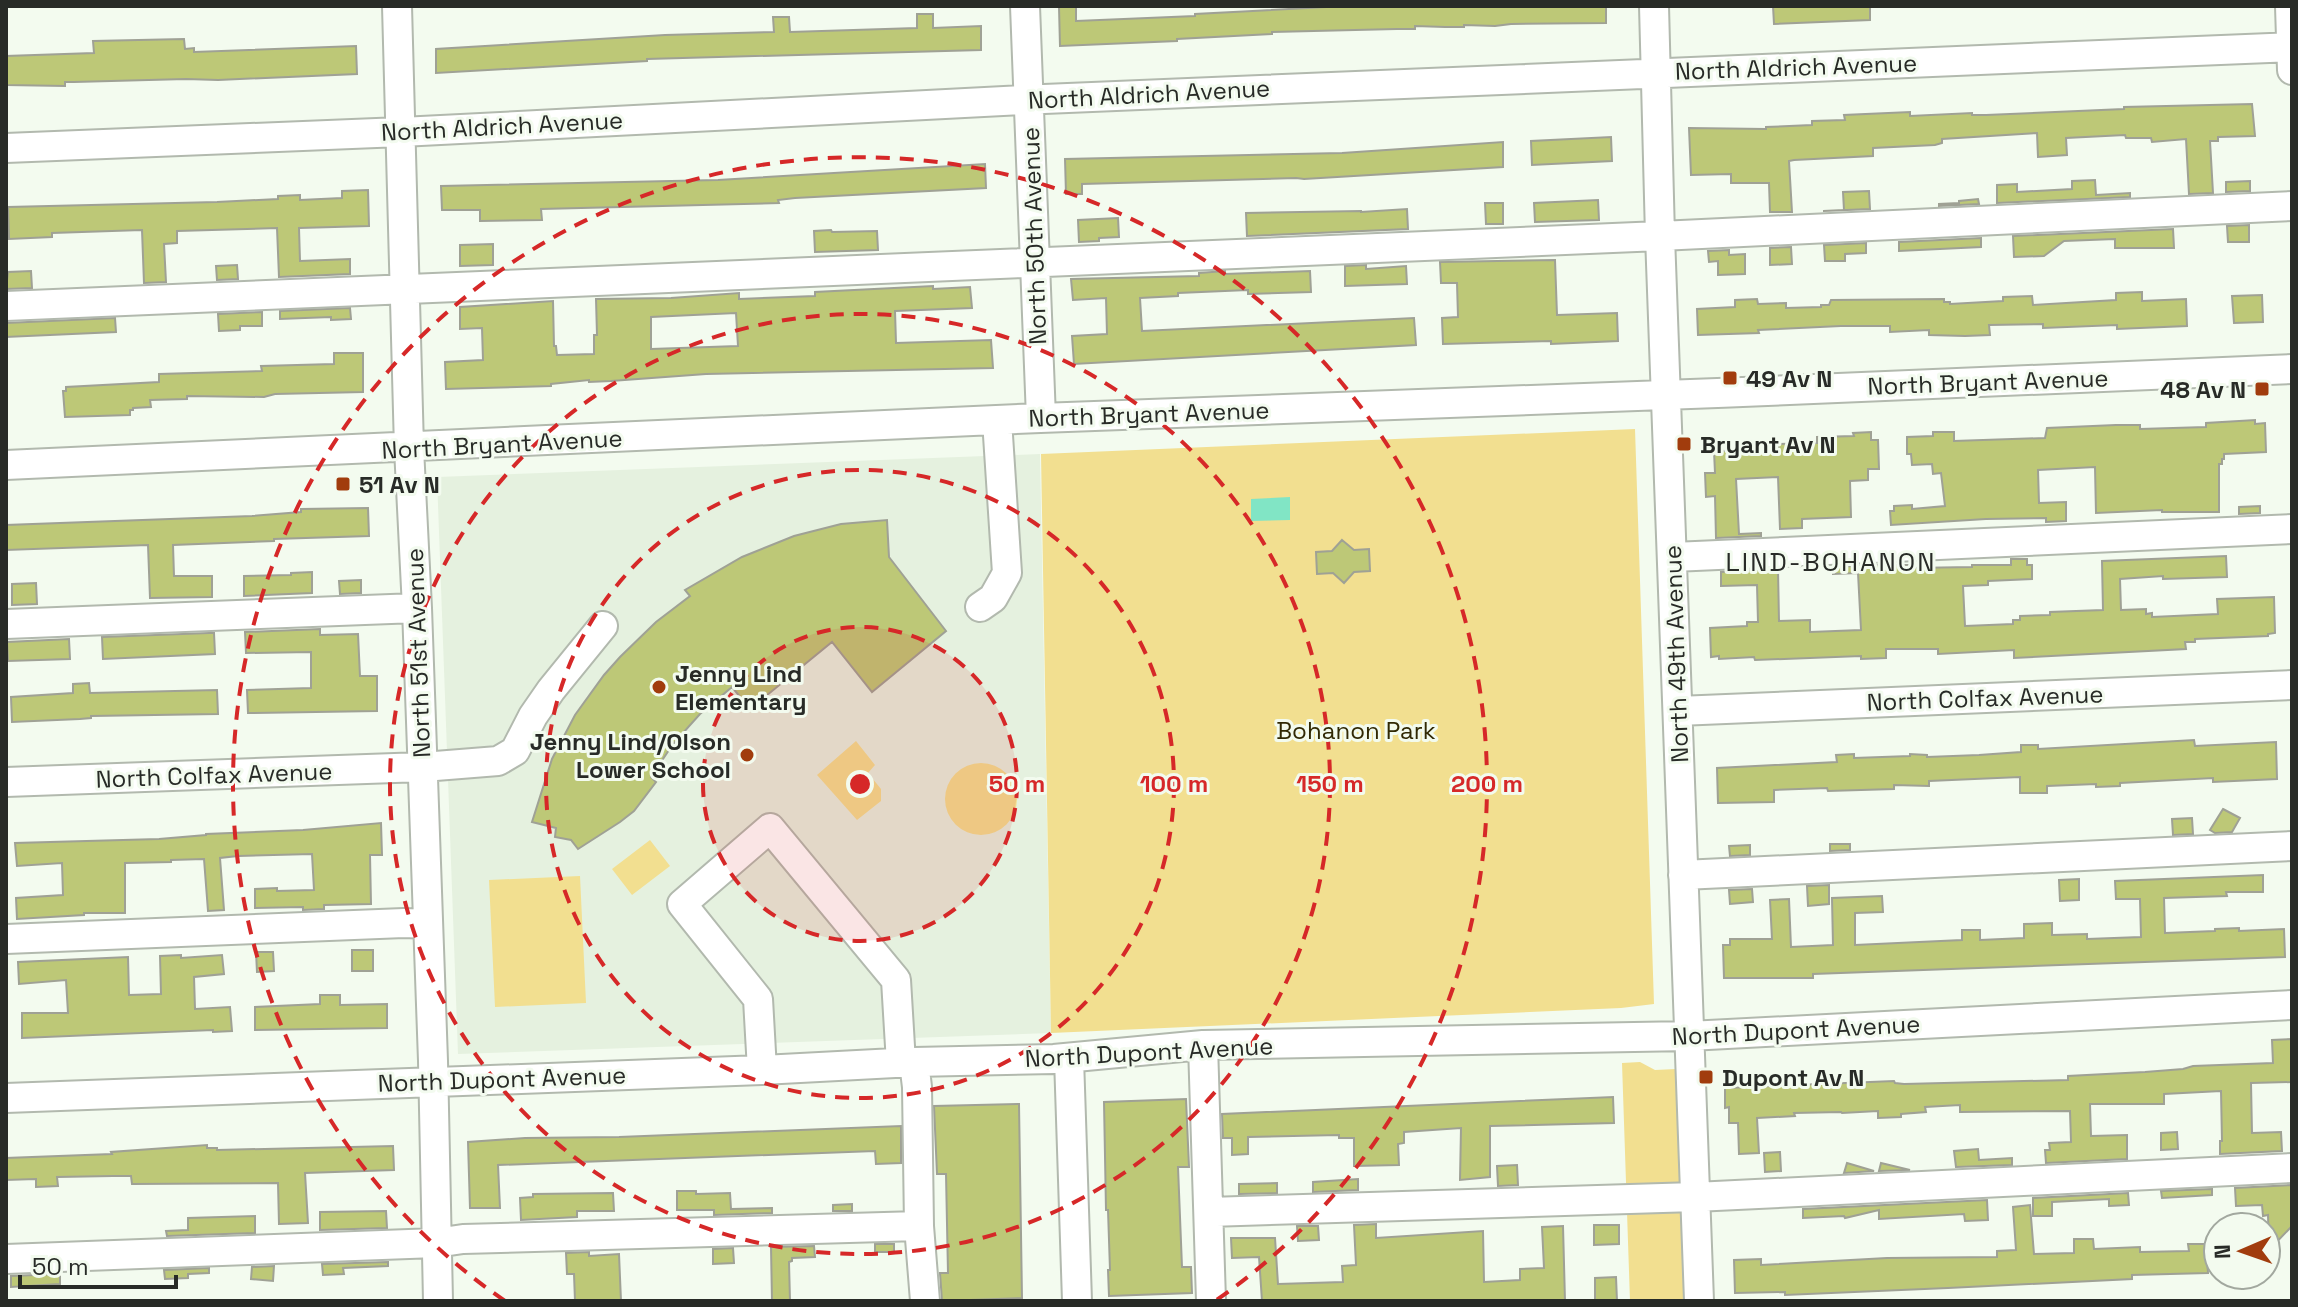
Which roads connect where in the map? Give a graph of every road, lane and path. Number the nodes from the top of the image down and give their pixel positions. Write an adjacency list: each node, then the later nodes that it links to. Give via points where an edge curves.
1 (397, 6): 9 (street, North 51st Avenue)
2 (1025, 6): 8 (street, North 50th Avenue)
3 (1654, 6): 7 (street, North 49th Avenue)
4 (2290, 6): 5 (street)
5 (2292, 47): 6 (street); 7 (street, North Aldrich Avenue)
6 (2292, 70)
7 (1655, 72): 8 (street, North Aldrich Avenue); 12 (street, North 49th Avenue)
8 (1028, 100): 9 (street, North Aldrich Avenue); 13 (street, North 50th Avenue)
9 (401, 132): 10 (street, North Aldrich Avenue); 14 (street, North 51st Avenue)
10 (6, 148)
11 (2292, 206): 12 (street)
12 (1660, 236): 13 (street); 17 (street, North 49th Avenue)
13 (1035, 262): 14 (street); 18 (street, North 50th Avenue)
14 (406, 290): 15 (street); 20 (street, North 51st Avenue)
15 (6, 306)
16 (2292, 369): 17 (street, North Bryant Avenue)
17 (1667, 396): 18 (street, North Bryant Avenue); 23 (street, North 49th Avenue)
18 (1041, 418): 19 (street, North Bryant Avenue)
19 (997, 420): 20 (street, North Bryant Avenue); 24 (street, via 1007,573 993,598)
20 (409, 448): 21 (street, North Bryant Avenue); 25 (street, North 51st Avenue)
21 (6, 465)
22 (2292, 529): 23 (street)
23 (1673, 557): 29 (street, North 49th Avenue)
24 (980, 607)
25 (417, 608): 26 (street); 30 (street, North 51st Avenue)
26 (6, 624)
27 (603, 626): 30 (street, North Colfax Avenue, via 551,690 515,751 498,761)
28 (2292, 685): 29 (street, North Colfax Avenue)
29 (1678, 711): 33 (street, North 49th Avenue)
30 (423, 767): 31 (street, North Colfax Avenue); 34 (street, North 51st Avenue)
31 (6, 782)
32 (2292, 846): 33 (street)
33 (1683, 875): 37 (street, North 49th Avenue)
34 (428, 924): 35 (street); 42 (street, North 51st Avenue)
35 (6, 939)
36 (2292, 1005): 37 (street, North Dupont Avenue)
37 (1689, 1036): 38 (street, North Dupont Avenue); 45 (street, North 49th Avenue)
38 (1203, 1045): 39 (street, North Dupont Avenue); 46 (street)
39 (1069, 1058): 40 (street, North Dupont Avenue); 52 (street)
40 (908, 1063): 41 (street, North Dupont Avenue); 41 (street, via 896,980 770,828 682,904 758,999); 47 (street, via 917,1087)
41 (762, 1070): 42 (street, North Dupont Avenue)
42 (433, 1082): 43 (street, North Dupont Avenue); 48 (street, North 51st Avenue)
43 (6, 1098)
44 (2292, 1168): 45 (street)
45 (1695, 1197): 46 (street); 54 (street, North 49th Avenue)
46 (1209, 1212): 53 (street)
47 (919, 1226): 48 (street); 51 (street)
48 (436, 1243): 49 (street); 50 (street, North 51st Avenue)
49 (6, 1259)
50 (438, 1301)
51 (925, 1301)
52 (1077, 1301)
53 (1211, 1301)
54 (1699, 1301)

